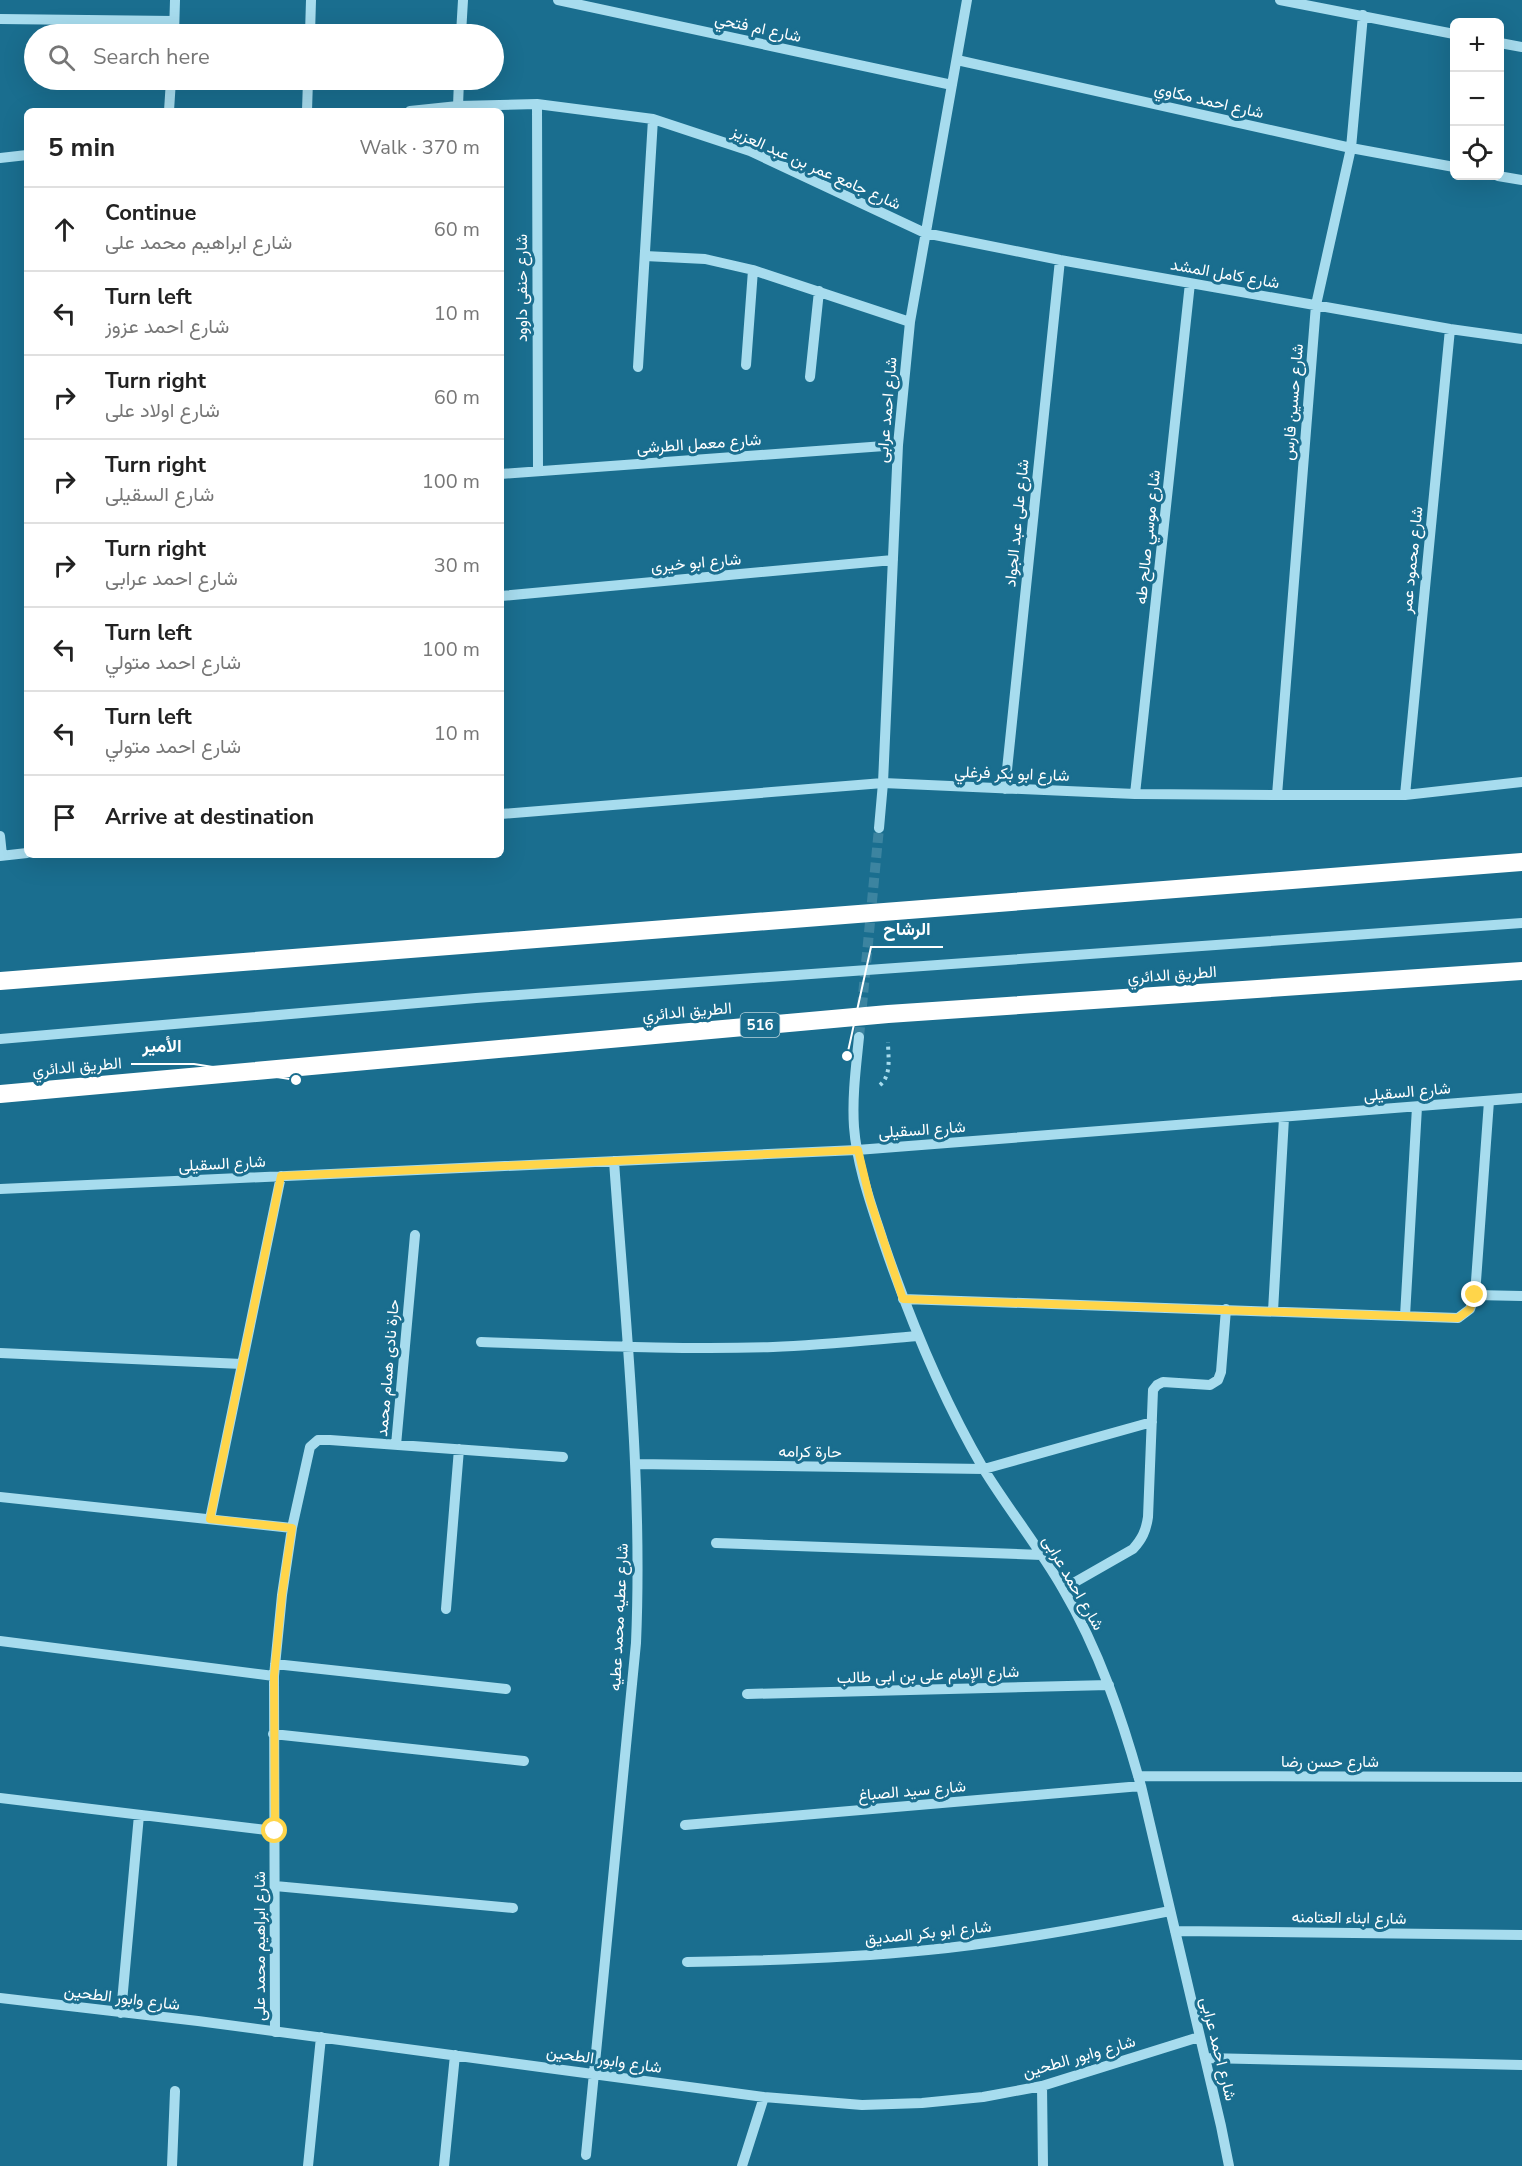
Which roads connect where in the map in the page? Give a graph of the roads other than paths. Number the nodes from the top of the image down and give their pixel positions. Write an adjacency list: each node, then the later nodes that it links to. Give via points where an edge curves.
1 (175, 0): 9 (street)
2 (311, 0): 10 (street)
3 (463, 0): 11 (street)
4 (558, 0): 16 (street, شارع ام فتحي)
5 (968, 0): 15 (street, شارع احمد عرابى)
6 (1280, 0): 7 (street)
7 (1363, 15): 12 (street); 26 (street, شارع حسين فارس)
8 (0, 19): 9 (street)
9 (174, 21)
10 (310, 24)
11 (462, 24)
12 (1450, 33)
13 (1504, 44): 14 (street)
14 (1522, 47)
15 (957, 60): 16 (street, شارع احمد عرابى); 26 (street, شارع احمد مكاوي)
16 (952, 84): 32 (street, شارع احمد عرابى)
17 (170, 90): 22 (street)
18 (308, 90): 23 (street)
19 (459, 90): 21 (street)
20 (537, 104): 21 (street, شارع جامع عمر بن عبد العزيز); 25 (street, شارع جامع عمر بن عبد العزيز); 46 (street, شارع حنفى داوود)
21 (458, 106): 24 (street, شارع جامع عمر بن عبد العزيز)
22 (169, 108)
23 (307, 108)
24 (439, 108)
25 (653, 119): 32 (street, شارع جامع عمر بن عبد العزيز, via 750,151); 33 (street)
26 (1351, 148): 29 (street, شارع احمد مكاوي); 38 (street, شارع حسين فارس)
27 (24, 155): 28 (street)
28 (0, 158)
29 (1450, 166)
30 (1504, 177): 31 (street)
31 (1522, 180)
32 (925, 233): 34 (street, شارع كامل المشد); 39 (street, شارع احمد عرابى)
33 (645, 256): 35 (street, via 705,259); 43 (street)
34 (1060, 260): 36 (street, شارع كامل المشد); 52 (street, شارع على عبد الجواد)
35 (753, 270): 37 (street); 42 (street)
36 (1190, 283): 38 (street, شارع كامل المشد); 53 (street, شارع موسي صالح طه)
37 (819, 291): 39 (street); 44 (street)
38 (1316, 305): 40 (street, شارع كامل المشد); 54 (street, شارع حسين فارس)
39 (910, 322): 45 (street, شارع احمد عرابى)
40 (1450, 329): 41 (street, شارع كامل المشد); 55 (street, شارع محمود عمر)
41 (1522, 339)
42 (746, 365)
43 (638, 368)
44 (810, 377)
45 (898, 445): 46 (street, شارع معمل الطرشى); 48 (street, شارع احمد عرابى)
46 (538, 471): 47 (street, شارع معمل الطرشى)
47 (504, 474)
48 (893, 560): 49 (street, شارع ابو خيرى); 51 (street, شارع احمد عرابى)
49 (504, 596)
50 (1522, 782): 55 (street, شارع ابو بكر فرغلي)
51 (883, 783): 52 (street, شارع ابو بكر فرغلي); 56 (street, شارع ابو بكر فرغلي); 57 (street, شارع احمد عرابى)
52 (1005, 789): 53 (street, شارع ابو بكر فرغلي)
53 (1135, 794): 54 (street, شارع ابو بكر فرغلي)
54 (1277, 795): 55 (street, شارع ابو بكر فرغلي)
55 (1404, 795)
56 (504, 814)
57 (879, 828)
58 (0, 836): 60 (street)
59 (24, 853): 60 (street)
60 (1, 856)
61 (1522, 862): 64 (highway)
62 (1522, 923): 66 (street, via 476,998)
63 (1522, 971): 67 (highway, الطريق الدائري / 516, via 888,1014)
64 (0, 981)
65 (859, 1037): 72 (street, شارع احمد عرابى, via 853,1108)
66 (0, 1039)
67 (0, 1094)
68 (1522, 1098): 69 (street, شارع السقيلى)
69 (1489, 1101): 70 (street, شارع السقيلى); 77 (street)
70 (1417, 1107): 71 (street, شارع السقيلى); 82 (street)
71 (1284, 1118): 72 (street, شارع السقيلى); 81 (street)
72 (858, 1150): 73 (street, شارع السقيلى); 79 (street, شارع احمد عرابى)
73 (614, 1161): 74 (street, شارع السقيلى); 85 (street, شارع عطيه محمد عطيه)
74 (281, 1176): 75 (street, شارع السقيلى); 87 (street)
75 (0, 1189)
76 (415, 1235): 89 (street, حارة نادى همام محمد)
77 (1475, 1295): 78 (street); 82 (street, via 1470,1309 1458,1318)
78 (1522, 1296)
79 (903, 1299): 80 (street); 83 (street, شارع احمد عرابى)
80 (1226, 1309): 81 (street); 88 (street, via 1220,1376 1210,1385 1157,1385)
81 (1273, 1311): 82 (street)
82 (1404, 1316)
83 (918, 1336): 85 (street, via 772,1347); 93 (street, شارع احمد عرابى)
84 (481, 1342): 85 (street)
85 (627, 1347): 92 (street, شارع عطيه محمد عطيه)
86 (0, 1353): 87 (street)
87 (242, 1364): 95 (street)
88 (1152, 1422): 93 (street, حارة كرامه); 99 (street, via 1148,1517 1141,1540 1133,1549)
89 (396, 1445): 90 (street, حارة نادى همام محمد); 96 (street, شارع ابراهيم محمد على, via 330,1440 314,1443 308,1453)
90 (459, 1449): 91 (street, حارة نادى همام محمد); 100 (street)
91 (563, 1457)
92 (635, 1464): 93 (street, حارة كرامه); 129 (street, شارع عطيه محمد عطيه, via 636,1643)
93 (984, 1469): 98 (street, شارع احمد عرابى)
94 (0, 1497): 95 (street)
95 (210, 1519): 96 (street)
96 (292, 1528): 102 (street, شارع ابراهيم محمد على)
97 (716, 1543): 98 (street)
98 (1042, 1555): 99 (street, شارع احمد عرابى)
99 (1063, 1589): 104 (street, شارع احمد عرابى)
100 (446, 1609)
101 (0, 1641): 103 (street)
102 (275, 1664): 103 (street, شارع ابراهيم محمد على); 105 (street)
103 (274, 1676): 107 (street, شارع ابراهيم محمد على)
104 (1109, 1685): 106 (street, شارع الإمام على بن ابى طالب); 110 (street, شارع احمد عرابى)
105 (506, 1689)
106 (747, 1694)
107 (273, 1734): 108 (street); 114 (street, شارع ابراهيم محمد على)
108 (524, 1761)
109 (1522, 1777): 110 (street, شارع حسن رضا)
110 (1139, 1781): 113 (street, شارع سيد الصباغ); 117 (street, شارع احمد عرابى)
111 (0, 1798): 112 (street)
112 (139, 1815): 114 (street); 122 (street)
113 (685, 1825)
114 (275, 1831): 115 (street, شارع ابراهيم محمد على)
115 (275, 1886): 116 (street); 123 (street, شارع ابراهيم محمد على)
116 (513, 1908)
117 (1170, 1911): 118 (street, شارع احمد عرابى); 120 (street, شارع ابو بكر الصديق, via 930,1950)
118 (1175, 1931): 119 (street, شارع ابناء العتامنه); 125 (street, شارع احمد عرابى)
119 (1522, 1935)
120 (687, 1962)
121 (0, 1998): 122 (street, شارع وابور الطحين)
122 (121, 2013): 123 (street, شارع وابور الطحين)
123 (275, 2032): 124 (street, شارع وابور الطحين)
124 (321, 2037): 126 (street, شارع وابور الطحين); 135 (street)
125 (1199, 2037): 127 (street, شارع احمد عرابى); 130 (street, شارع وابور الطحين)
126 (455, 2055): 129 (street, شارع وابور الطحين); 136 (street)
127 (1205, 2058): 128 (street); 139 (street, شارع احمد عرابى)
128 (1522, 2064)
129 (594, 2074): 132 (street, شارع وابور الطحين); 133 (street, شارع عطيه محمد عطيه)
130 (1042, 2086): 132 (street, شارع وابور الطحين, via 922,2103 862,2105); 138 (street)
131 (175, 2091): 134 (street)
132 (764, 2097): 137 (street)
133 (586, 2155)
134 (172, 2166)
135 (308, 2166)
136 (444, 2166)
137 (742, 2166)
138 (1043, 2166)
139 (1229, 2166)

